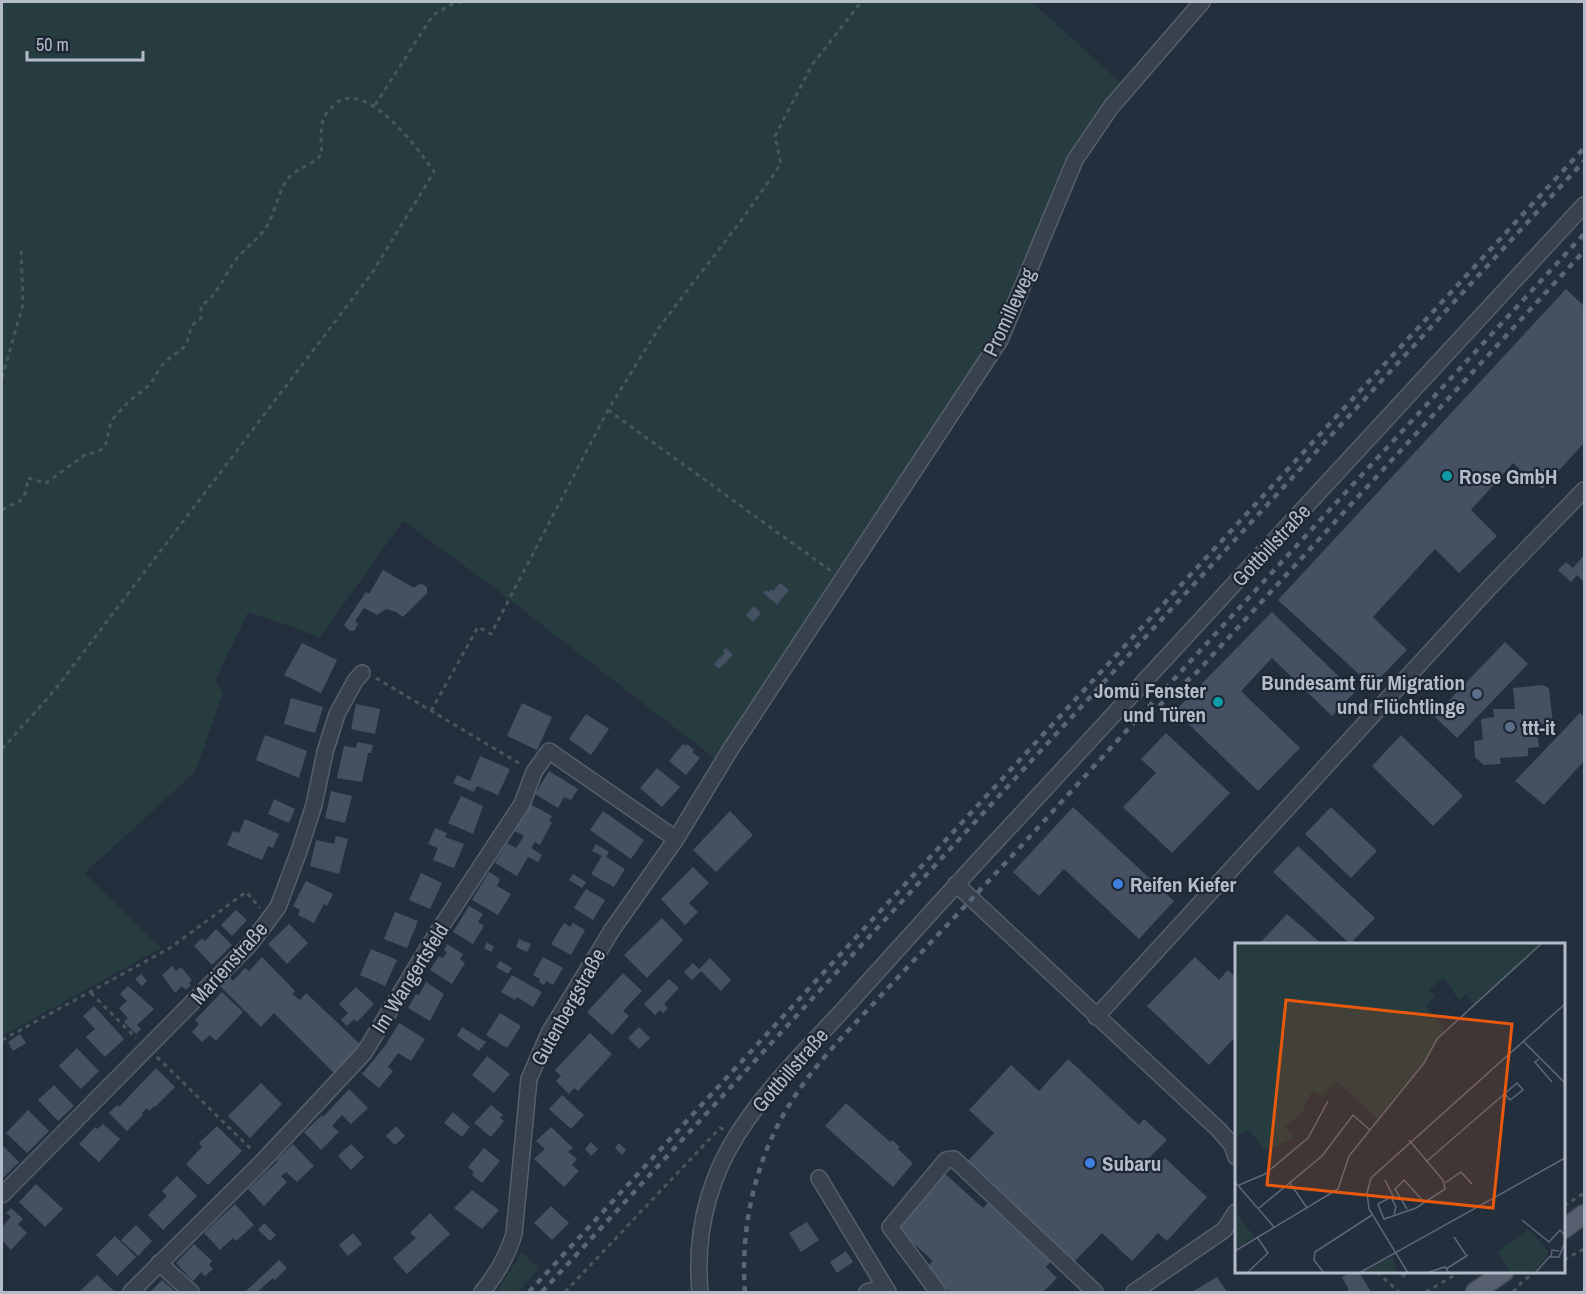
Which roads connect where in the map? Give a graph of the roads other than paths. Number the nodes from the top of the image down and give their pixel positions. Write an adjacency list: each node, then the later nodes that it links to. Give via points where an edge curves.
1 (1202, 2): 5 (street, Promilleweg, via 1111,107 1075,160 1000,340)
2 (1584, 205): 7 (street, Gottbillstraße)
3 (1584, 491): 8 (street, via 1490,587)
4 (362, 673): 11 (street, Marienstraße, via 337,714 314,805 278,907 251,943)
5 (730, 750): 6 (street, Gutenbergstraße)
6 (676, 839): 15 (street, Im Wangertsfeld, via 549,751 534,772 522,804 364,1053 263,1161); 19 (street, Gutenbergstraße, via 612,930 540,1051 529,1079 514,1233 504,1260)
7 (956, 884): 8 (street); 20 (street, Gottbillstraße, via 765,1095 738,1133 718,1170 704,1213 699,1251)
8 (1096, 1017): 9 (street, via 1219,1130)
9 (1235, 1152)
10 (819, 1178): 23 (street)
11 (2, 1195)
12 (1235, 1214): 26 (street, via 1224,1230)
13 (1584, 1214): 14 (main road)
14 (1565, 1228)
15 (159, 1263): 17 (street, Im Wangertsfeld); 18 (street)
16 (1503, 1273): 27 (main road)
17 (131, 1293)
18 (191, 1293)
19 (482, 1293)
20 (700, 1293)
21 (867, 1293): 22 (street)
22 (876, 1293)
23 (888, 1293)
24 (938, 1293): 25 (street, via 890,1227 950,1158)
25 (1095, 1293)
26 (1134, 1293)
27 (1475, 1293)

